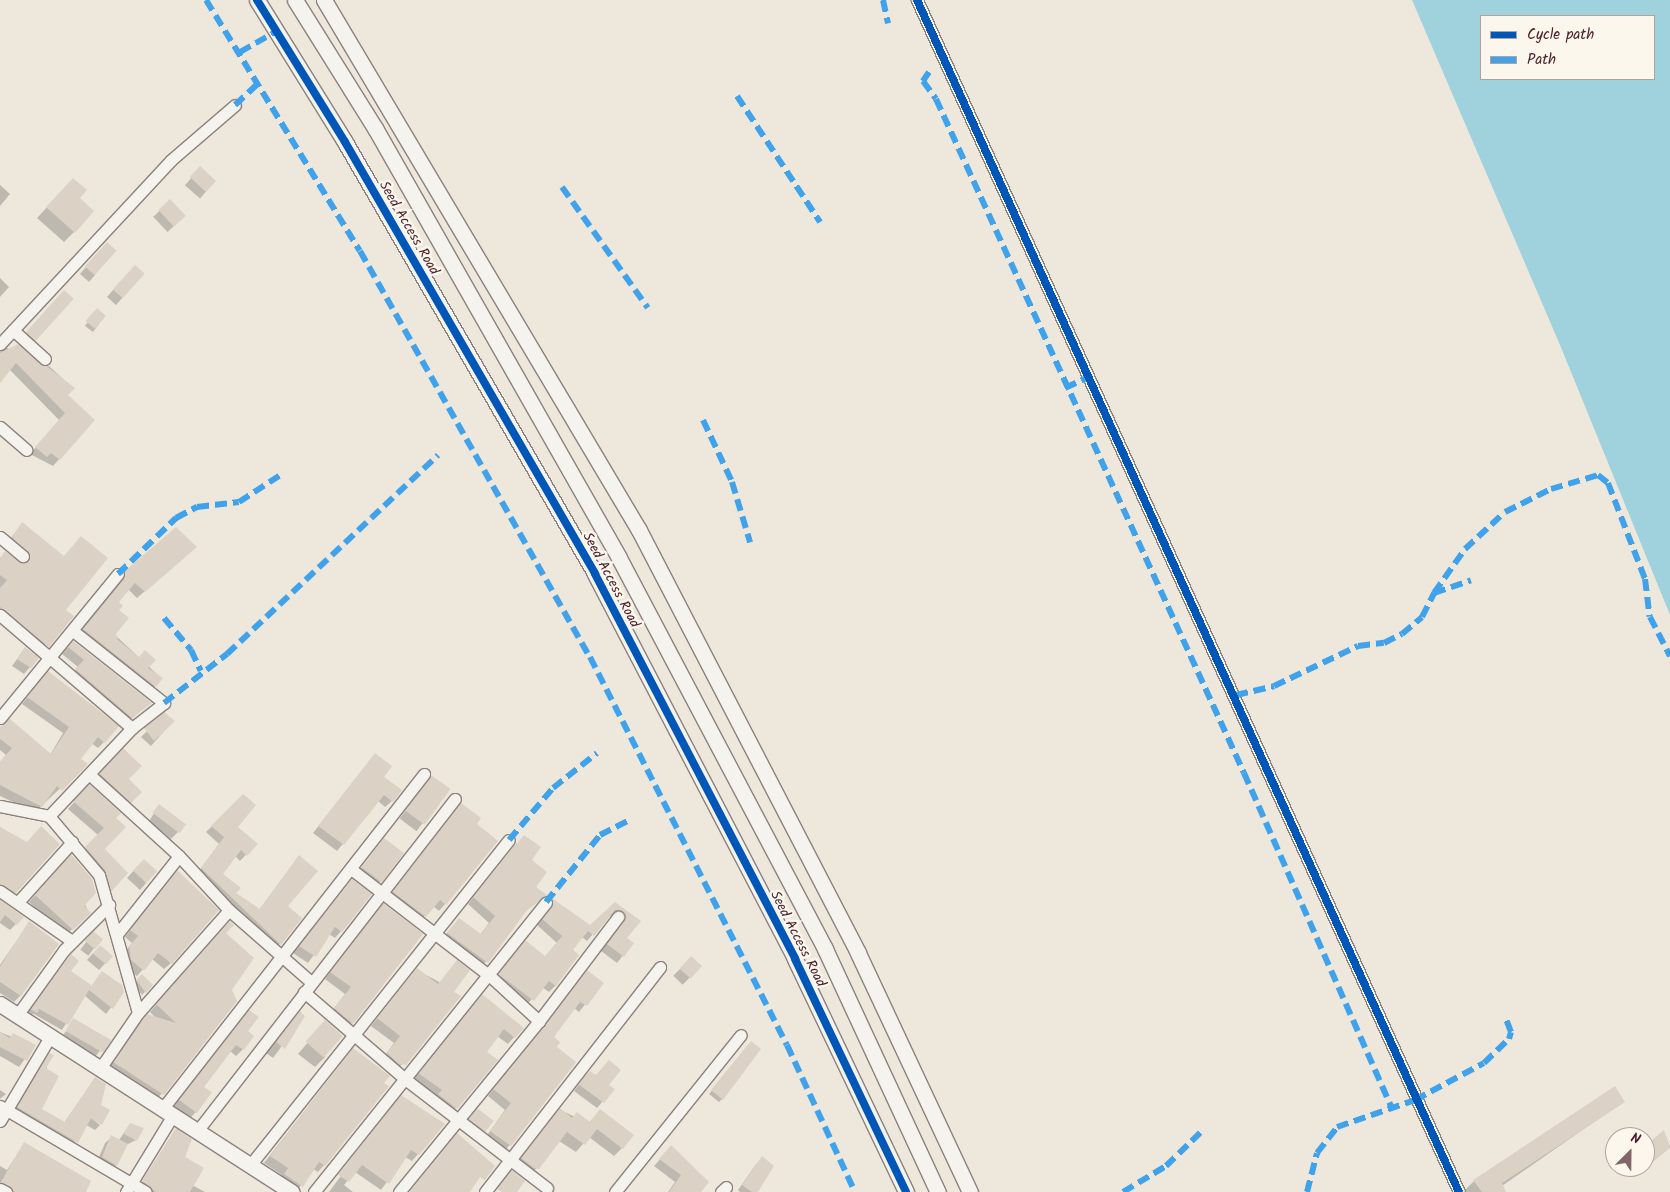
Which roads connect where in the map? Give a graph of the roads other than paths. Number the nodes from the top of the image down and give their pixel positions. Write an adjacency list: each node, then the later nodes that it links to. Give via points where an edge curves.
1 (257, 0): 68 (street, Seed Access Road, via 345,142 594,574 795,959)
2 (295, 0): 69 (street, Seed Access Road, via 374,128 619,558 825,949)
3 (324, 0): 70 (street, via 639,530 858,953)
4 (917, 0): 71 (street)
5 (235, 105): 6 (street, via 171,160)
6 (13, 330): 7 (street); 8 (street)
7 (0, 344)
8 (45, 359)
9 (0, 427): 10 (street)
10 (26, 450)
11 (0, 537): 12 (street)
12 (23, 556)
13 (118, 574): 15 (street)
14 (0, 615): 16 (street)
15 (72, 630): 16 (street); 18 (street, via 164,703)
16 (48, 656): 17 (street); 18 (street)
17 (0, 718)
18 (132, 728): 20 (street)
19 (424, 774): 27 (street)
20 (90, 775): 23 (street); 26 (street)
21 (454, 799): 29 (street)
22 (0, 806): 23 (street)
23 (48, 816): 25 (street)
24 (509, 840): 36 (street)
25 (72, 842): 30 (street); 32 (street, via 99,875)
26 (179, 856): 33 (street); 35 (street)
27 (351, 869): 29 (street); 38 (street)
28 (0, 891): 30 (street)
29 (384, 895): 36 (street); 41 (street)
30 (18, 902): 37 (street)
31 (546, 902): 40 (street)
32 (110, 906): 35 (street); 37 (street)
33 (229, 910): 38 (street); 43 (street)
34 (618, 917): 45 (street)
35 (118, 934): 43 (street)
36 (437, 935): 40 (street); 48 (street)
37 (72, 941): 44 (street)
38 (281, 958): 41 (street); 52 (street)
39 (660, 967): 56 (street)
40 (490, 976): 45 (street); 50 (street)
41 (308, 987): 48 (street); 55 (street)
42 (0, 1004): 44 (street)
43 (138, 1013): 49 (street)
44 (18, 1014): 46 (street)
45 (539, 1021): 53 (street)
46 (50, 1035): 49 (street); 51 (street)
47 (741, 1035): 67 (street)
48 (354, 1036): 50 (street); 57 (street)
49 (101, 1067): 52 (street)
50 (405, 1079): 53 (street); 64 (street)
51 (3, 1108): 54 (street); 58 (street)
52 (168, 1111): 55 (street); 58 (street)
53 (457, 1119): 56 (street); 65 (street)
54 (0, 1121)
55 (198, 1130): 57 (street)
56 (509, 1161): 60 (street); 66 (street)
57 (251, 1164): 63 (street)
58 (128, 1187): 62 (street)
59 (0, 1188): 61 (street)
60 (547, 1188)
61 (6, 1192)
62 (146, 1192)
63 (292, 1192)
64 (314, 1192)
65 (399, 1192)
66 (485, 1192)
67 (615, 1192)
68 (906, 1192)
69 (938, 1192)
70 (970, 1192)
71 (1459, 1192)

